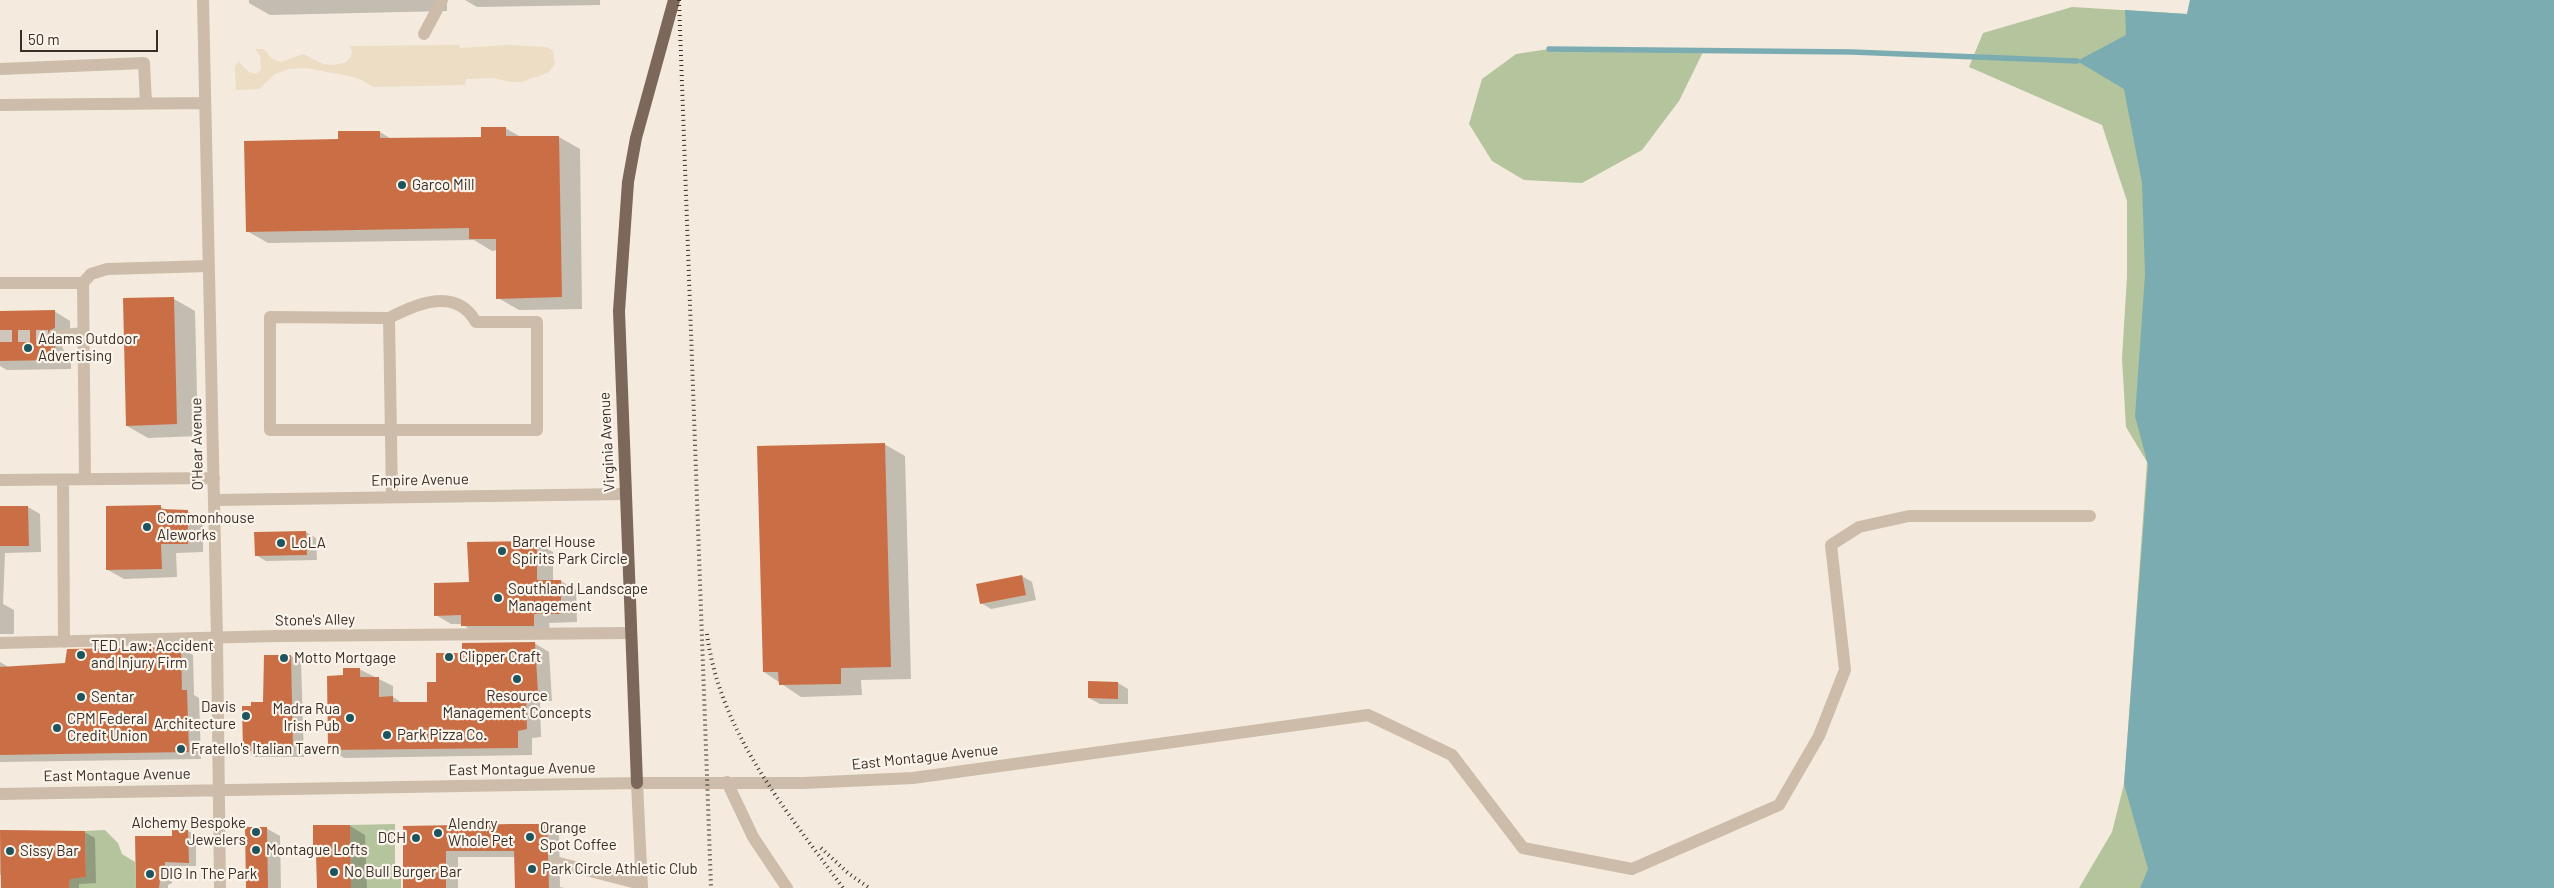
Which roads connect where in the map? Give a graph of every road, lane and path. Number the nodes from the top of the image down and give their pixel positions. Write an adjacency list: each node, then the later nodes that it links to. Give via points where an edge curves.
1 (203, 0): 7 (street, O'Hear Avenue)
2 (442, 0): 4 (street)
3 (674, 0): 20 (main road, Virginia Avenue, via 636,138 628,182 619,311)
4 (424, 34)
5 (0, 69): 6 (street, via 144,63)
6 (146, 103): 7 (street); 8 (street)
7 (205, 103): 9 (street, O'Hear Avenue)
8 (0, 105)
9 (209, 266): 11 (street, via 107,269 91,274); 16 (street, O'Hear Avenue)
10 (0, 283): 11 (street)
11 (83, 283): 13 (street)
12 (389, 318): 15 (street); 15 (street, via 270,318 270,430); 15 (street, via 434,301 453,302 469,310 476,322 537,322 537,430)
13 (83, 333): 14 (street); 17 (street)
14 (55, 336)
15 (391, 430): 21 (street)
16 (214, 478): 17 (street); 22 (street, O'Hear Avenue)
17 (85, 479): 19 (street)
18 (0, 480): 19 (street)
19 (63, 480): 26 (street)
20 (625, 494): 21 (street, Empire Avenue); 24 (main road, Virginia Avenue)
21 (392, 497): 22 (street, Empire Avenue)
22 (214, 500): 25 (street, O'Hear Avenue)
23 (2090, 516): 28 (street, East Montague Avenue, via 1909,516 1859,527 1831,545 1845,670 1819,736 1779,805 1632,869 1523,848 1452,755 1368,715 913,778 803,783)
24 (630, 633): 25 (street, Stone's Alley); 29 (main road, Virginia Avenue)
25 (218, 639): 26 (street, Stone's Alley); 30 (street, O'Hear Avenue)
26 (64, 642): 27 (street, Stone's Alley)
27 (0, 643)
28 (727, 782): 29 (street, East Montague Avenue); 35 (street, via 753,837)
29 (637, 783): 30 (street, East Montague Avenue); 33 (street, Virginia Avenue)
30 (218, 790): 31 (street, East Montague Avenue); 34 (street, O'Hear Avenue)
31 (0, 794)
32 (555, 862): 33 (street)
33 (642, 886)
34 (220, 888)
35 (787, 888)

